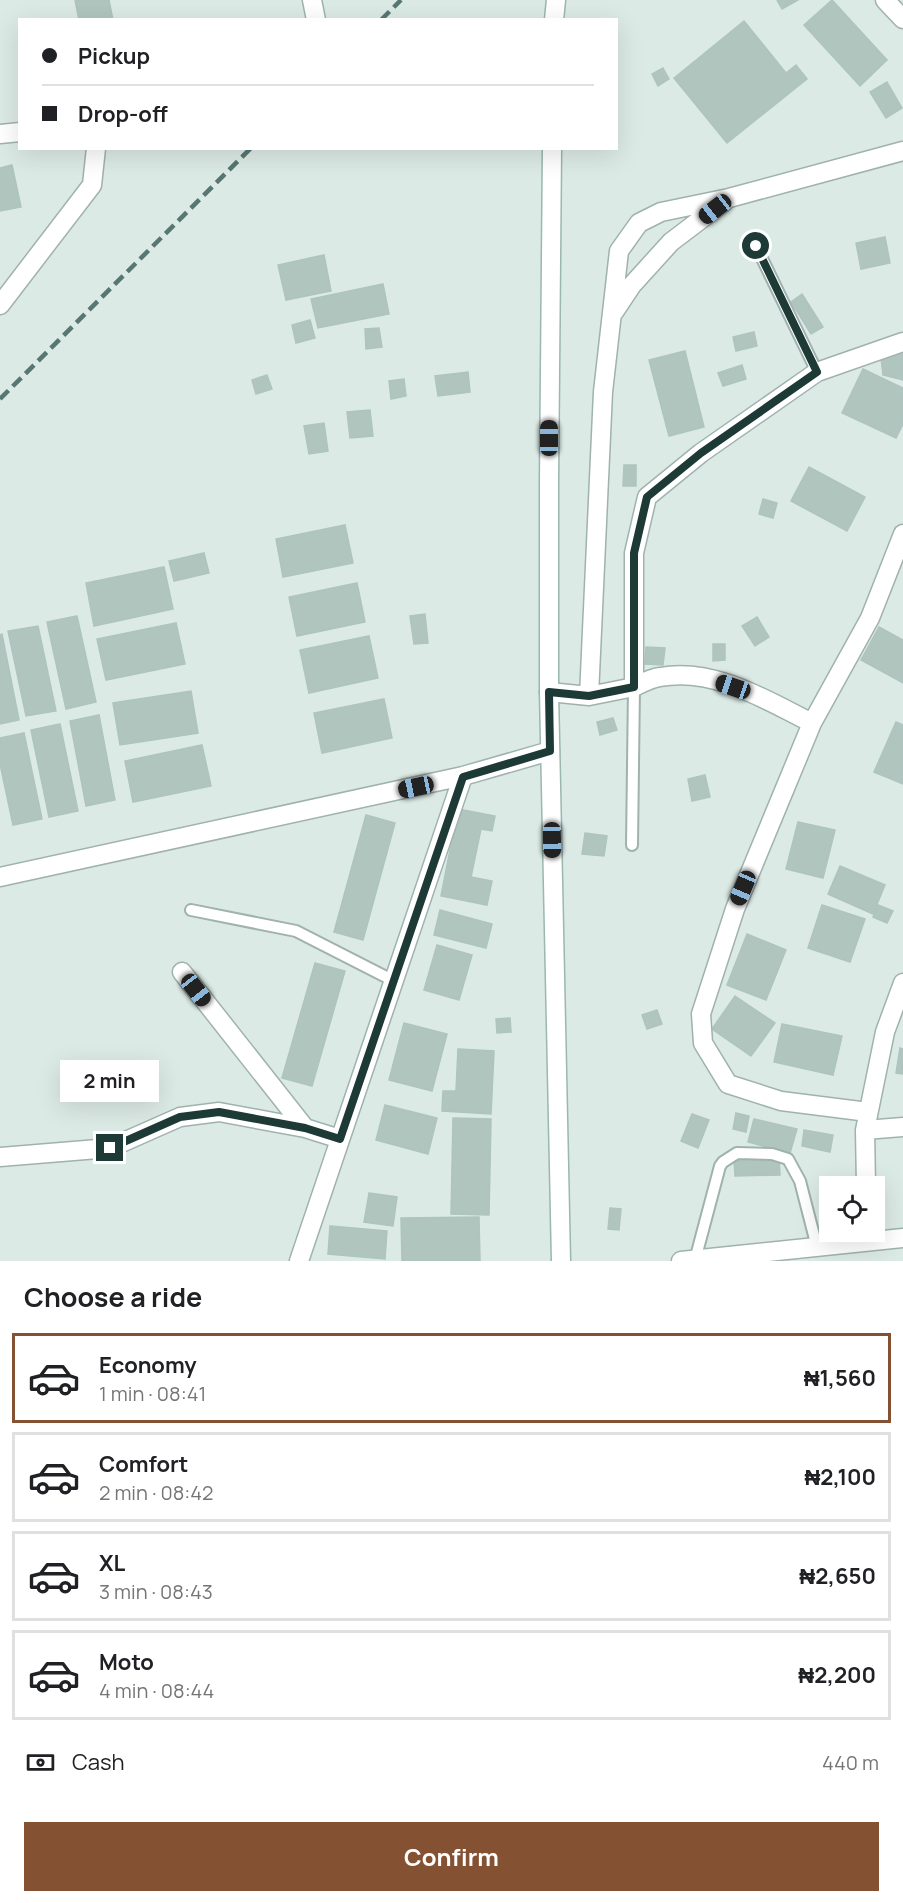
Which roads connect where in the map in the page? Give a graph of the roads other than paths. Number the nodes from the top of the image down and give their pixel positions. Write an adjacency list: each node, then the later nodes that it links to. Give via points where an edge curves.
1 (312, 0): 4 (street)
2 (556, 0): 5 (street)
3 (885, 0): 6 (street)
4 (316, 18)
5 (554, 18)
6 (903, 19)
7 (18, 132): 8 (street)
8 (0, 134)
9 (96, 150): 14 (street, via 92,185)
10 (552, 150): 20 (street)
11 (903, 151): 12 (street)
12 (729, 198): 15 (street, via 671,242 632,285); 15 (street, via 661,212 639,223 619,250)
13 (756, 246): 17 (lane)
14 (0, 305)
15 (611, 316): 21 (street, via 603,392)
16 (903, 342): 17 (street)
17 (817, 372): 19 (street, via 701,453 647,497 634,553)
18 (903, 534): 22 (street, via 870,618)
19 (634, 687): 21 (street); 22 (street, via 659,677 701,676 749,692); 25 (lane)
20 (549, 692): 21 (street); 23 (street)
21 (589, 696)
22 (812, 723): 31 (street, via 735,909 701,1014 703,1043 728,1084)
23 (550, 751): 24 (street); 44 (street)
24 (463, 777): 26 (street); 29 (street)
25 (632, 845)
26 (0, 877)
27 (191, 910): 29 (lane, via 296,931)
28 (182, 972): 33 (street)
29 (394, 981): 34 (street)
30 (903, 983): 31 (street, via 885,1032)
31 (867, 1121): 32 (street); 36 (street)
32 (903, 1127)
33 (305, 1128): 34 (street); 35 (street, via 219,1112 180,1117 110,1148)
34 (340, 1139): 43 (street)
35 (0, 1157)
36 (866, 1176)
37 (885, 1237): 38 (street)
38 (903, 1238)
39 (840, 1242): 40 (street)
40 (817, 1247): 41 (street); 42 (lane, via 800,1181 789,1159 772,1154 737,1153 720,1166)
41 (726, 1259): 42 (street)
42 (688, 1260)
43 (299, 1261)
44 (561, 1261)

